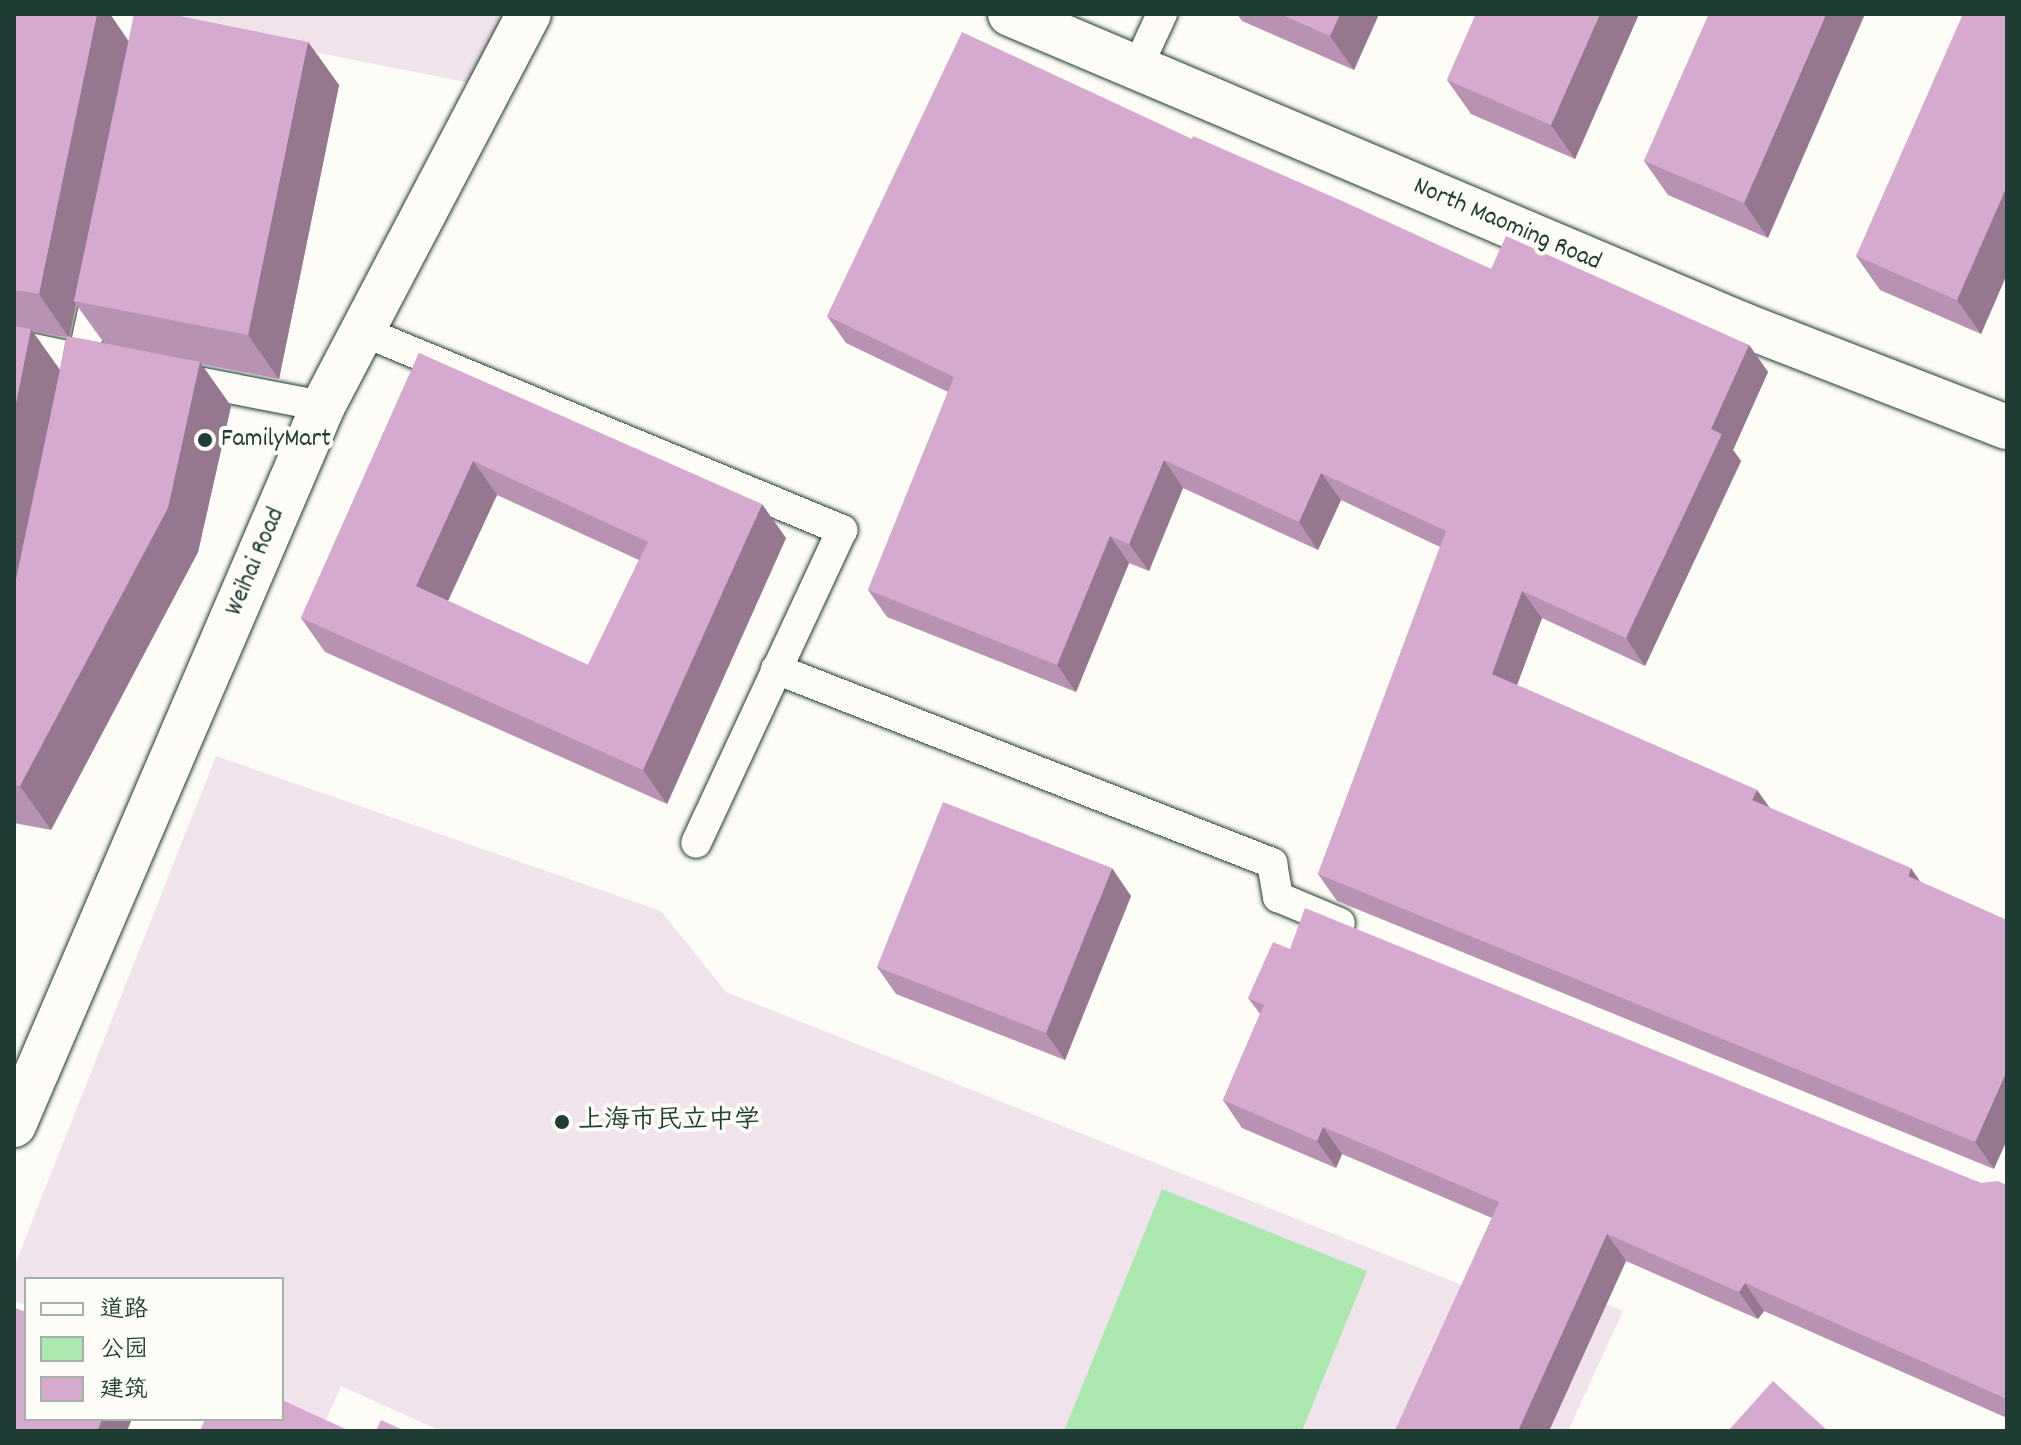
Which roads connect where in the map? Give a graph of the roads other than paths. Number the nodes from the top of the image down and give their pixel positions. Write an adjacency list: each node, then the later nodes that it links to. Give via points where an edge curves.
1 (529, 14): 6 (street, Weihai Road)
2 (1010, 14): 4 (street, North Maoming Road)
3 (1162, 14): 4 (lane)
4 (1137, 68): 11 (street, North Maoming Road, via 1731,320)
5 (105, 250): 8 (lane)
6 (362, 331): 10 (street, Weihai Road); 12 (lane, via 842,530)
7 (14, 345): 8 (lane)
8 (83, 359): 9 (lane); 10 (lane)
9 (73, 404)
10 (323, 406): 15 (street, Weihai Road)
11 (2007, 427)
12 (776, 669): 13 (lane); 14 (lane, via 1272,863 1278,897)
13 (696, 843)
14 (1366, 933)
15 (14, 1125)

